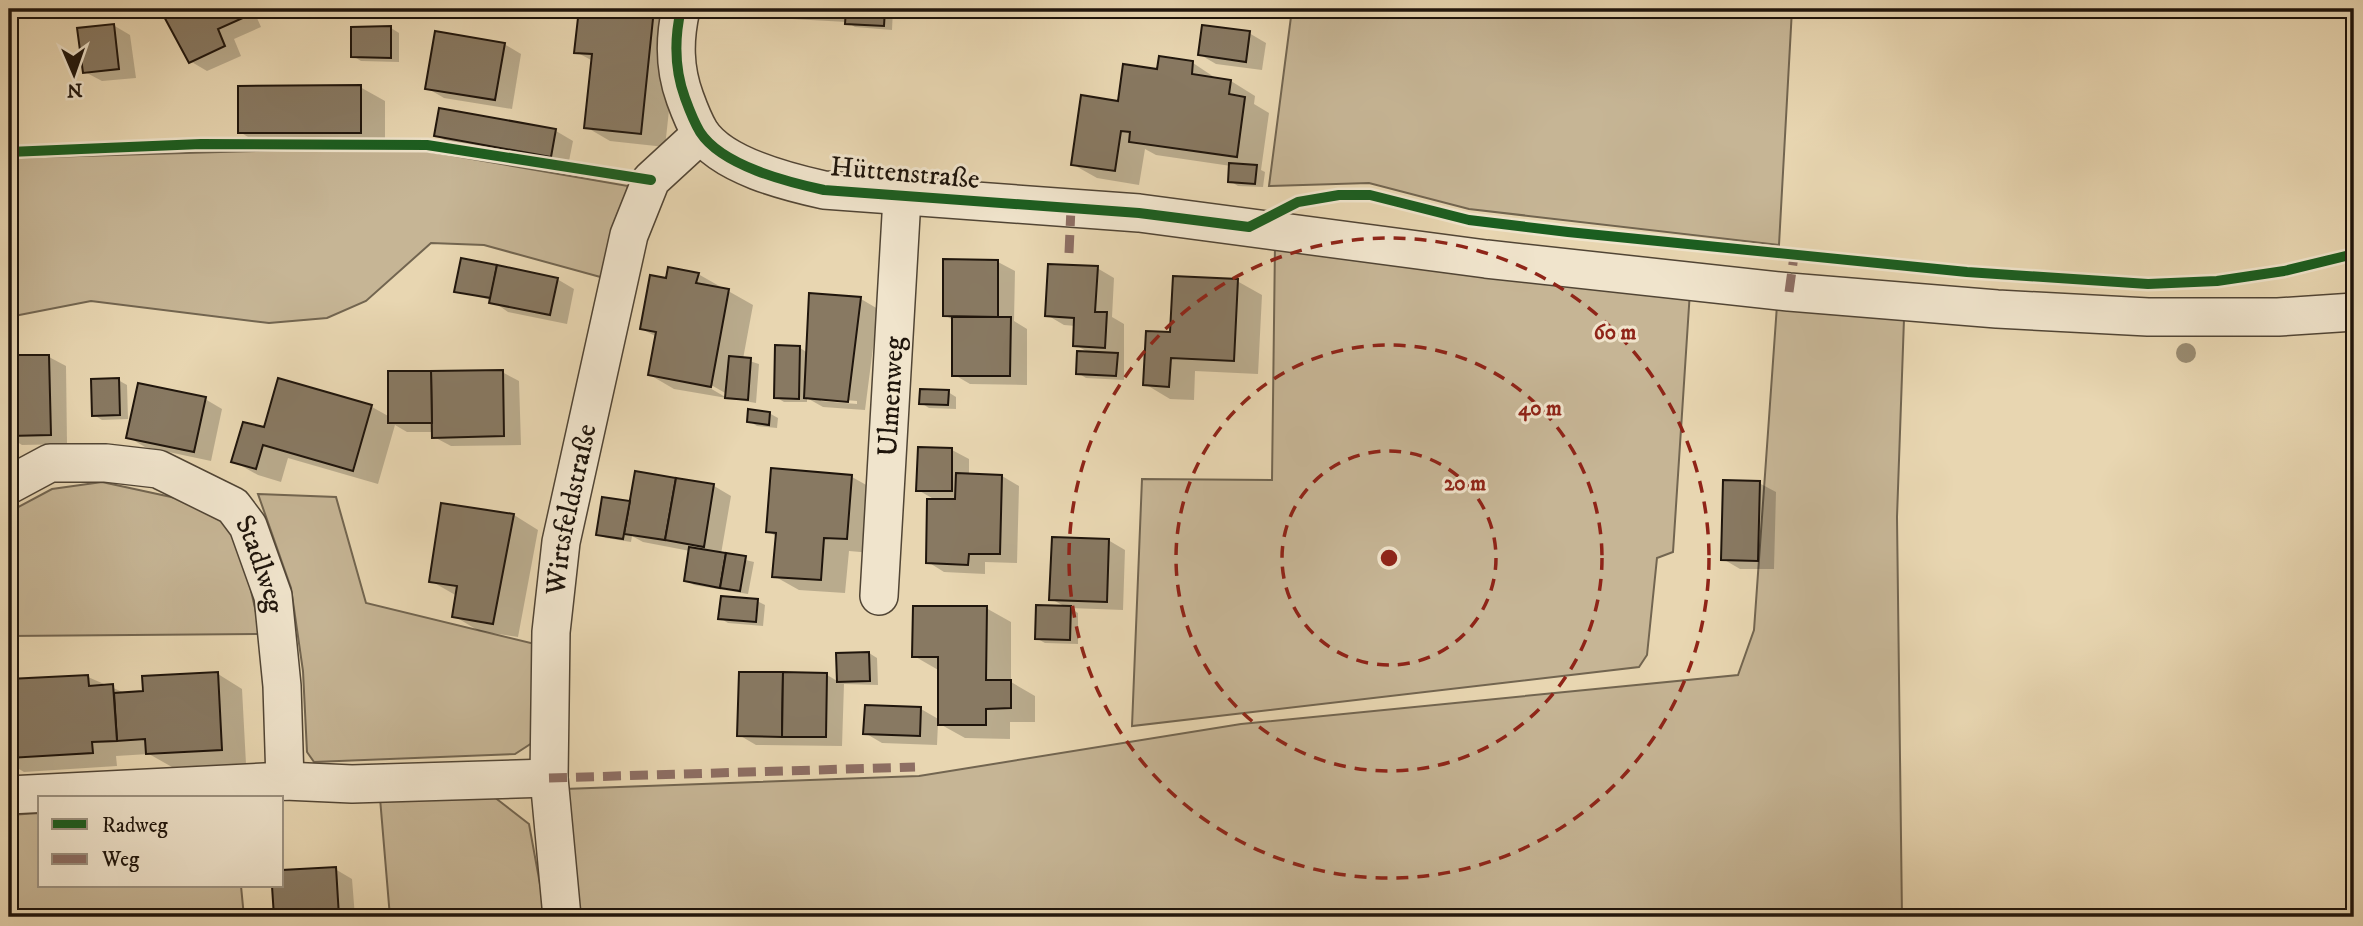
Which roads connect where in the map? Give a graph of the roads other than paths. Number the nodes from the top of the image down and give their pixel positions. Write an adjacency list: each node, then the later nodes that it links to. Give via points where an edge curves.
1 (681, 9): 2 (street, via 675,54 678,79)
2 (701, 134): 3 (street, Hüttenstraße, via 748,167 782,181); 7 (street, Wirtsfeldstraße, via 651,180 629,235 561,542 551,632)
3 (902, 198): 4 (street, Hüttenstraße, via 1139,213 1762,289 1997,309 2148,317); 6 (street, Ulmenweg)
4 (2354, 312)
5 (9, 485): 8 (street, Stadlweg, via 50,463 106,463 158,469 233,506 248,526 273,596)
6 (879, 596)
7 (549, 778): 8 (street, via 352,784); 10 (street, Wirtsfeldstraße)
8 (285, 781): 9 (street)
9 (9, 795)
10 (562, 917)

